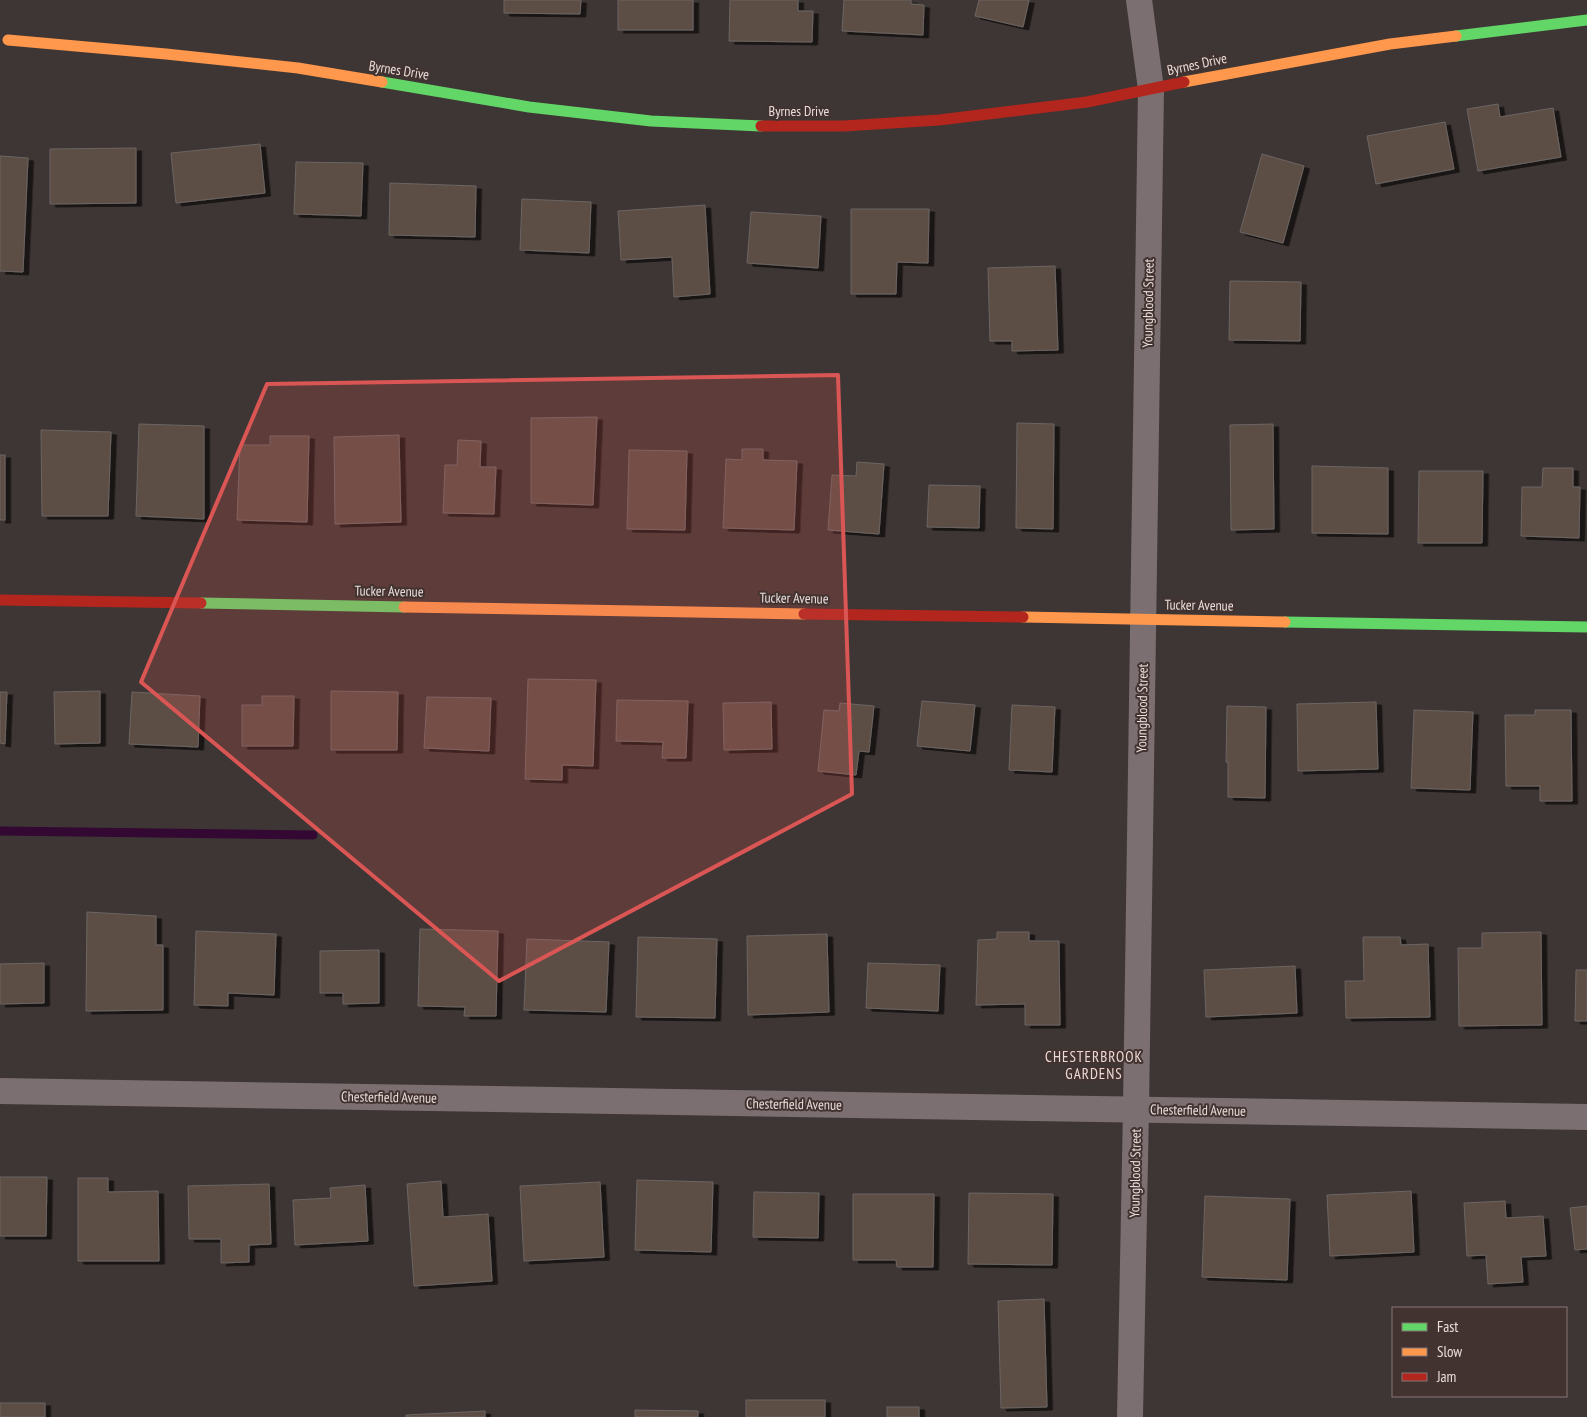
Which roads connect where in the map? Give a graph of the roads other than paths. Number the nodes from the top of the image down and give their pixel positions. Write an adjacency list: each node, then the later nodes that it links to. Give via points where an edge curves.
1 (1139, 0): 4 (street, Youngblood Street)
2 (1587, 20): 4 (street, Byrnes Drive, via 1390,44)
3 (8, 40): 4 (street, Byrnes Drive, via 298,68 529,107 642,120 785,127 939,120 1087,102)
4 (1152, 89): 6 (street, Youngblood Street)
5 (0, 600): 6 (street, Tucker Avenue)
6 (1143, 619): 7 (street, Tucker Avenue); 9 (street, Youngblood Street)
7 (1587, 627)
8 (0, 1091): 9 (street, Chesterfield Avenue)
9 (1136, 1109): 10 (street, Chesterfield Avenue); 11 (street, Youngblood Street)
10 (1587, 1117)
11 (1130, 1417)

